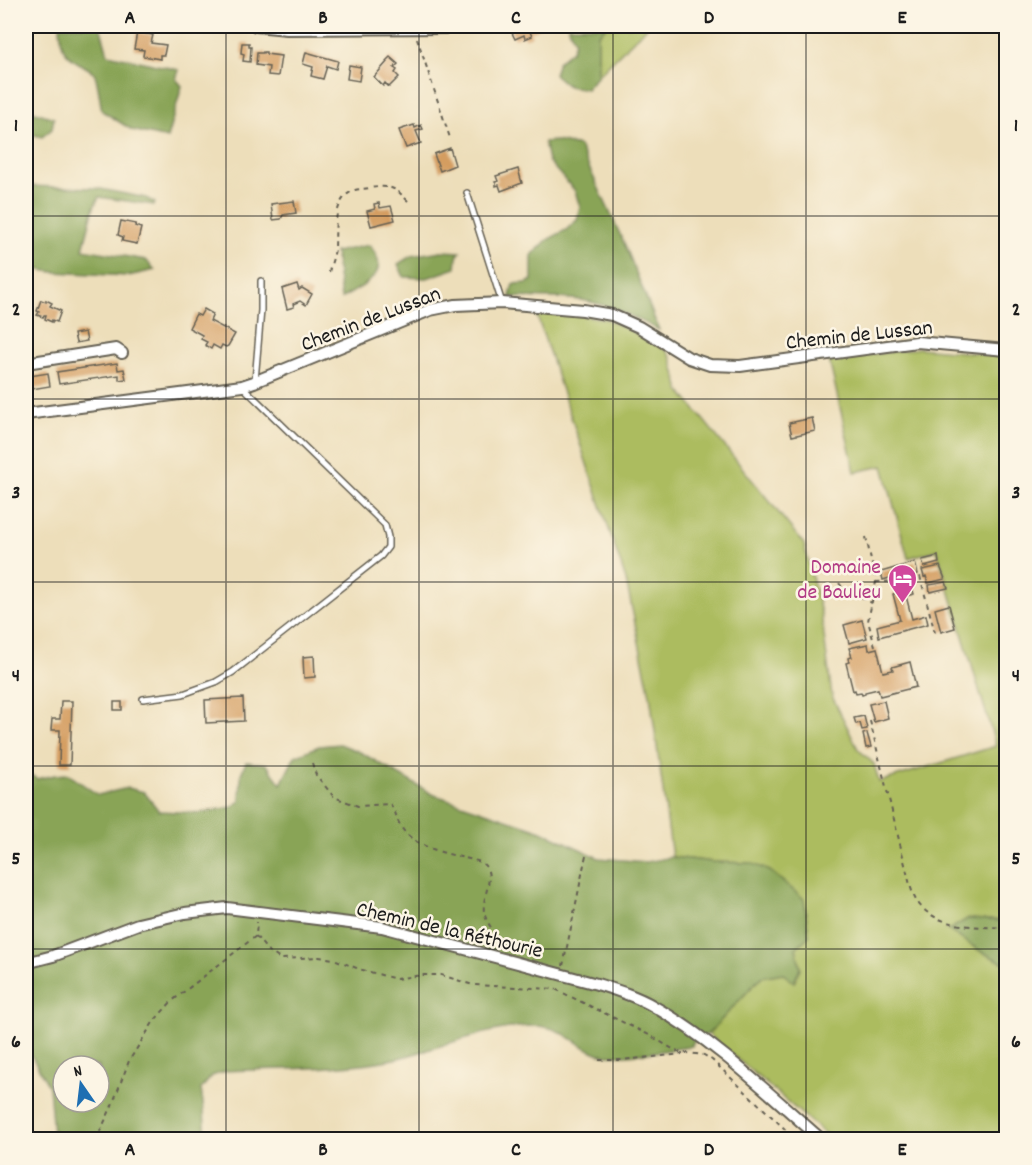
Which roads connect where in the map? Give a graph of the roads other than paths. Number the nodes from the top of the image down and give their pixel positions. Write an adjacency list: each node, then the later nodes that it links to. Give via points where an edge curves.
1 (256, 26): 2 (street)
2 (450, 28)
3 (467, 193): 5 (lane)
4 (261, 280): 9 (lane)
5 (502, 303): 6 (street, Chemin de Lussan, via 612,315 689,358 710,365 740,366 917,342); 9 (street, Chemin de Lussan, via 430,310)
6 (1006, 350)
7 (122, 353): 8 (street, via 116,349)
8 (26, 363)
9 (254, 382): 10 (street, Chemin de Lussan)
10 (242, 386): 11 (street, Chemin de Lussan); 12 (lane, via 385,525 388,547 216,682 183,694)
11 (26, 414)
12 (143, 699)
13 (26, 963): 14 (street, Chemin de la Réthourie, via 138,924 226,908 382,927 597,984 652,1005 705,1039)
14 (822, 1140)

